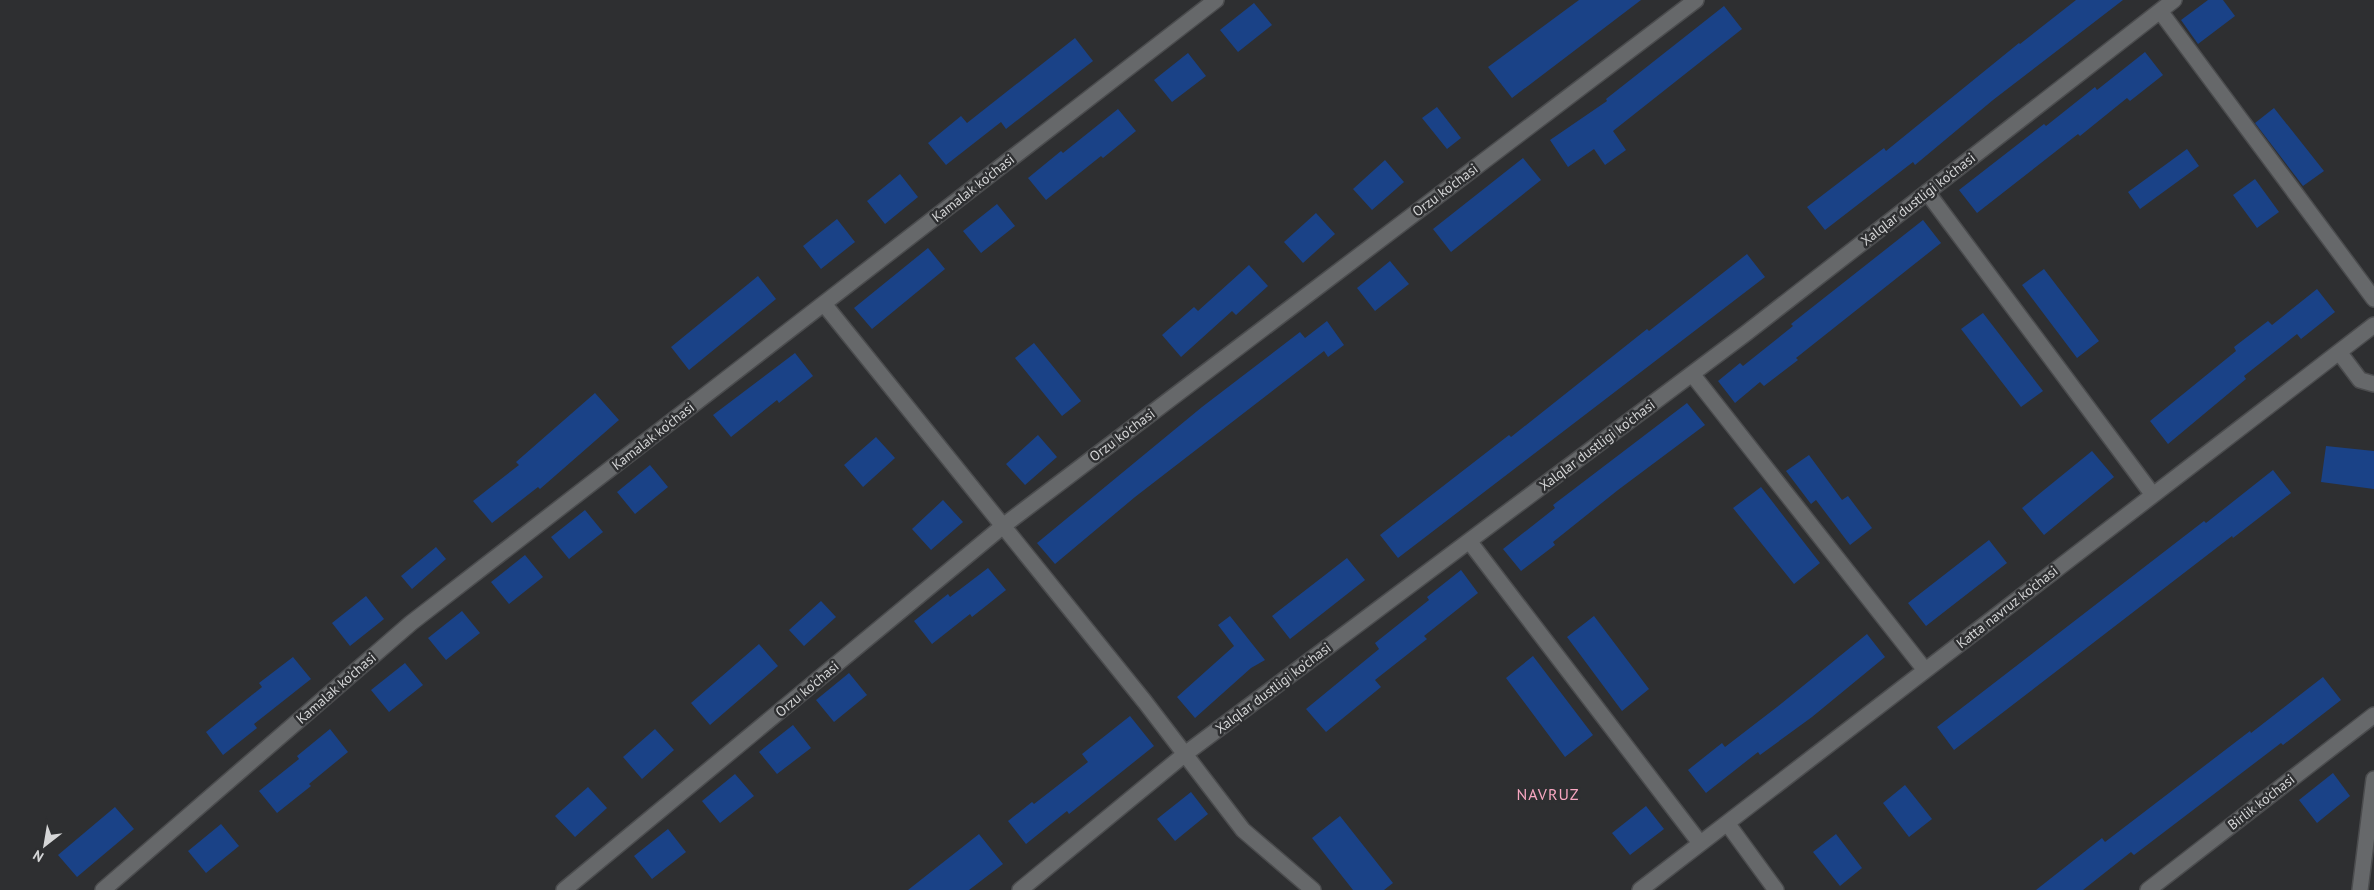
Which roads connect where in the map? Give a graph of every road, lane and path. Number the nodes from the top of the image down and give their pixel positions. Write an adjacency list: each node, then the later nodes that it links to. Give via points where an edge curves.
1 (1216, 0): 7 (street, Kamalak ko'chasi)
2 (1696, 0): 13 (street, Orzu ko'chasi)
3 (2174, 0): 4 (street, Xalqlar dustligi ko'chasi)
4 (2160, 11): 5 (street, Xalqlar dustligi ko'chasi); 6 (street)
5 (1927, 192): 10 (street, Xalqlar dustligi ko'chasi); 12 (street)
6 (2374, 299)
7 (824, 304): 13 (street); 21 (street, Kamalak ko'chasi, via 411,623)
8 (2374, 325): 9 (street, Katta navruz ko'chasi)
9 (2338, 352): 11 (street, via 2360,380); 12 (street, Katta navruz ko'chasi)
10 (1692, 374): 14 (street, Xalqlar dustligi ko'chasi); 15 (street)
11 (2374, 384)
12 (2153, 495): 15 (street, Katta navruz ko'chasi)
13 (1003, 526): 17 (street); 22 (street, Orzu ko'chasi)
14 (1469, 541): 17 (street, Xalqlar dustligi ko'chasi); 20 (street)
15 (1925, 670): 19 (street, Katta navruz ko'chasi)
16 (2374, 715): 27 (street, Birlik ko'chasi)
17 (1185, 754): 23 (street, Xalqlar dustligi ko'chasi); 24 (street, via 1243,830)
18 (2374, 779): 28 (street)
19 (1727, 823): 20 (street, Katta navruz ko'chasi); 26 (street)
20 (1700, 843): 25 (street, Katta navruz ko'chasi)
21 (103, 890)
22 (564, 890)
23 (1020, 890)
24 (1313, 890)
25 (1640, 890)
26 (1776, 890)
27 (2148, 890)
28 (2360, 890)

